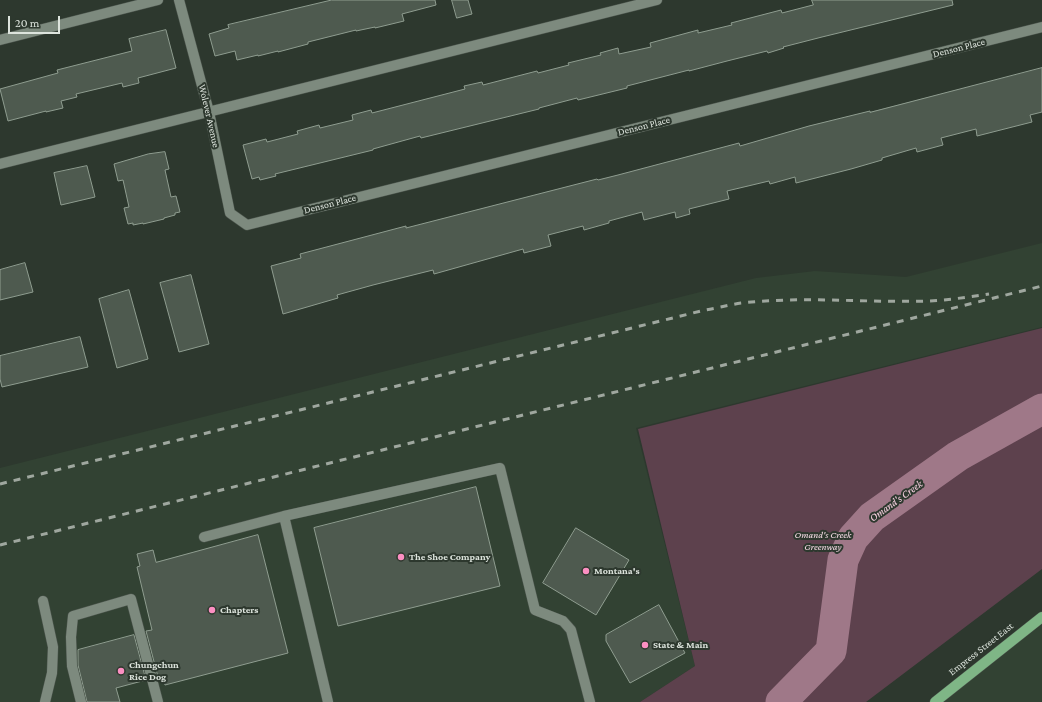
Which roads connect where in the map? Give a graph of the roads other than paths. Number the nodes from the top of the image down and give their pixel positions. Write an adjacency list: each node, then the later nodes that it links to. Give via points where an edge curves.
1 (158, 0): 5 (street)
2 (179, 0): 6 (street, Wolever Avenue)
3 (657, 0): 6 (street)
4 (1042, 27): 8 (street, Denson Place)
5 (0, 40)
6 (209, 112): 7 (street); 8 (street, Wolever Avenue, via 230,213)
7 (0, 164)
8 (247, 225)
9 (284, 516): 10 (street); 16 (street); 17 (street, via 500,468 535,610 564,621 571,630)
10 (204, 537)
11 (43, 600): 14 (street, via 53,647 52,673)
12 (1042, 616): 18 (main road, Empress Street East)
13 (157, 701): 15 (street, via 131,599 73,616 72,666)
14 (46, 702)
15 (81, 702)
16 (328, 702)
17 (590, 702)
18 (935, 702)

